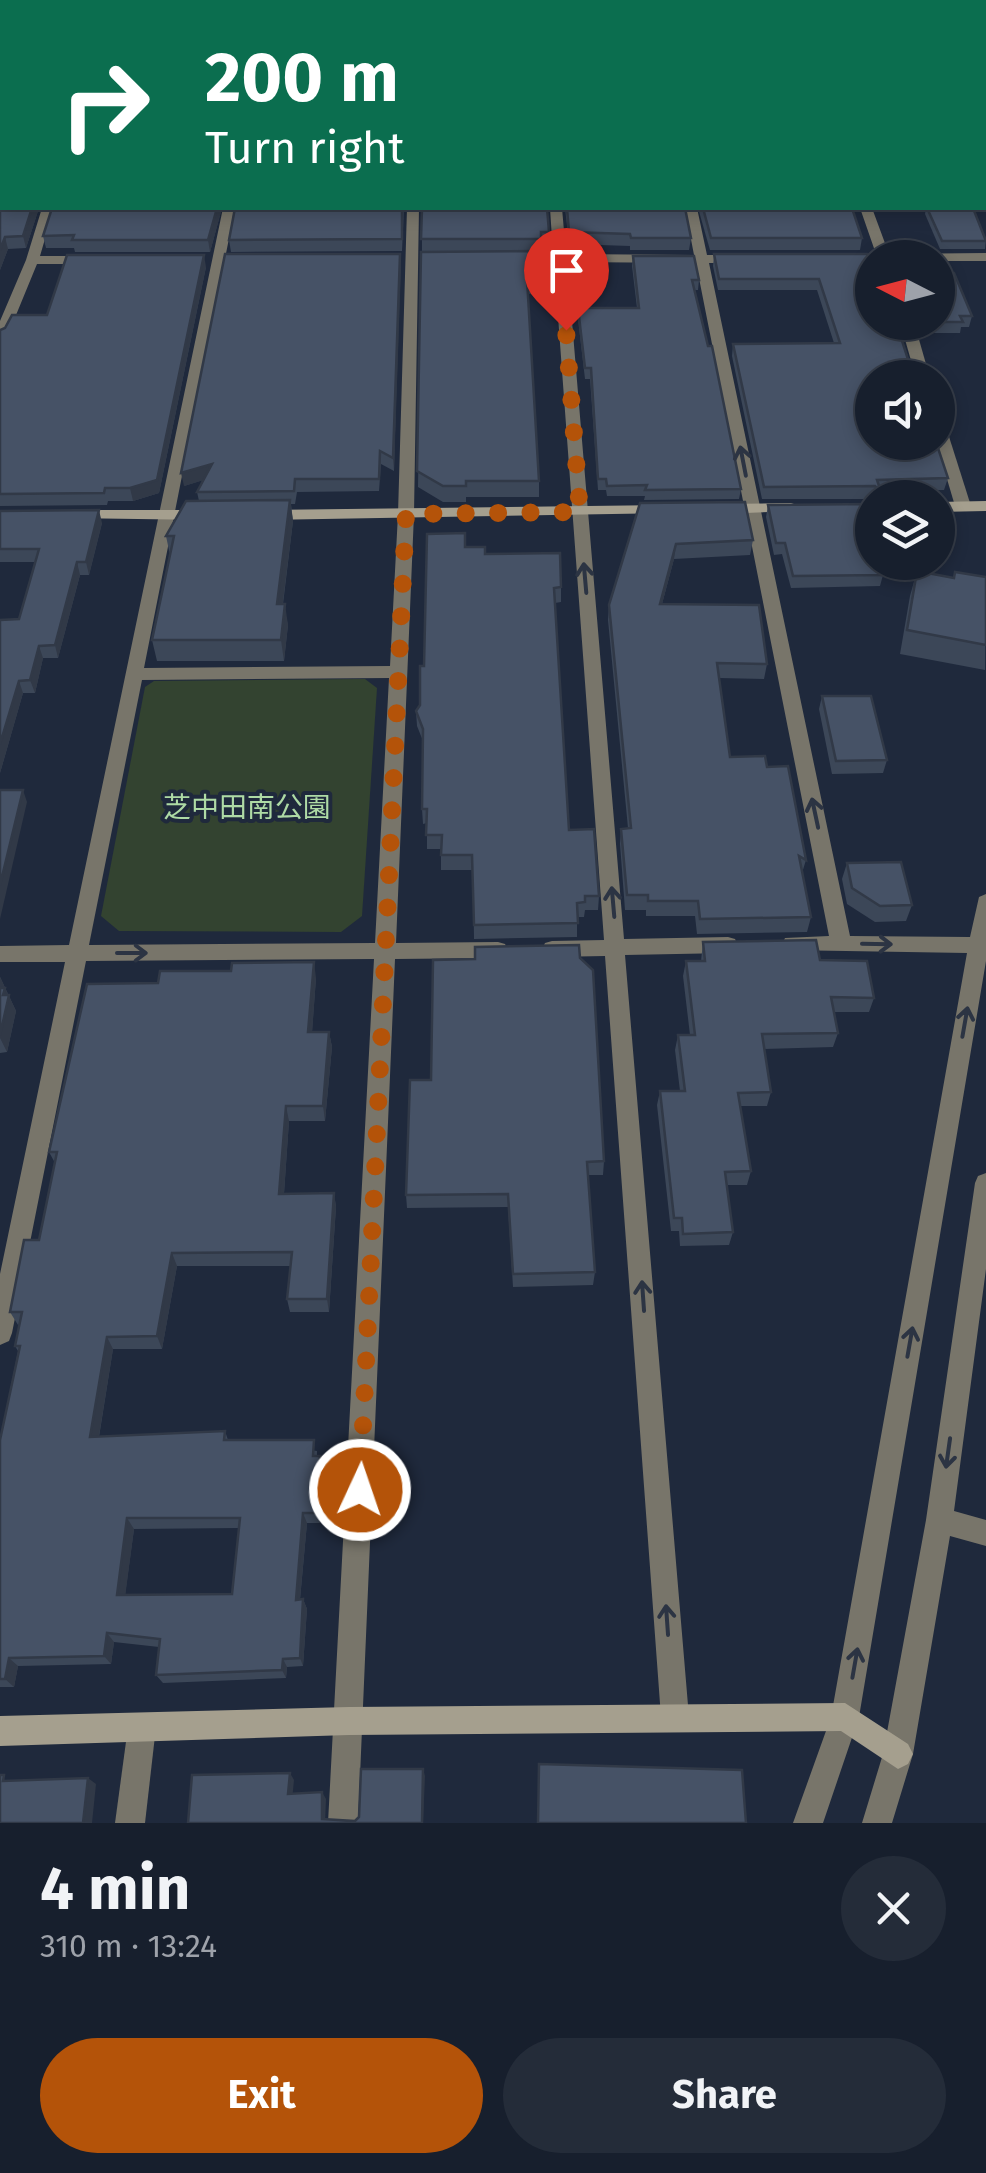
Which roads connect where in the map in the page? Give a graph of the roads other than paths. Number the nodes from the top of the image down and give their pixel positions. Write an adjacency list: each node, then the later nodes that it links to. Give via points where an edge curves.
1 (47, 210): 15 (street)
2 (229, 210): 30 (street)
3 (413, 210): 28 (street)
4 (556, 210): 10 (street)
5 (692, 210): 17 (street)
6 (867, 210): 7 (street)
7 (878, 240)
8 (955, 257): 9 (street)
9 (986, 257)
10 (560, 258): 13 (street); 17 (street); 27 (street)
11 (830, 258): 12 (street)
12 (855, 258)
13 (505, 259)
14 (757, 259): 17 (street)
15 (32, 260): 16 (street); 18 (street)
16 (106, 260)
17 (702, 260): 23 (street, one-way to 17)
18 (0, 338)
19 (949, 460): 21 (street)
20 (955, 506): 21 (street)
21 (962, 506): 22 (street)
22 (986, 506)
23 (752, 508): 24 (street); 26 (street); 36 (street, one-way to 23)
24 (804, 508)
25 (676, 510): 27 (street)
26 (695, 510)
27 (580, 512): 28 (street); 37 (street, one-way to 27)
28 (406, 514): 32 (street); 33 (street)
29 (56, 515): 30 (street)
30 (169, 515): 31 (street); 34 (street)
31 (228, 515)
32 (248, 515)
33 (398, 672): 34 (street); 39 (street)
34 (137, 674): 41 (street)
35 (986, 902): 38 (street)
36 (841, 943): 37 (street); 38 (street, one-way to 38)
37 (617, 947): 39 (street); 47 (street, one-way to 37)
38 (982, 948): 46 (street, one-way to 38)
39 (385, 952): 41 (street, one-way to 39); 48 (street)
40 (0, 954): 41 (street)
41 (79, 954): 43 (street)
42 (986, 1183): 44 (street, one-way to 44)
43 (0, 1334)
44 (938, 1520): 45 (street); 51 (street)
45 (986, 1533)
46 (846, 1716): 47 (street); 51 (street); 54 (street)
47 (674, 1718): 48 (street)
48 (349, 1721): 49 (street); 53 (street)
49 (142, 1727): 50 (street); 52 (street)
50 (0, 1730)
51 (898, 1754): 55 (street)
52 (130, 1823)
53 (343, 1823)
54 (808, 1823)
55 (877, 1823)

